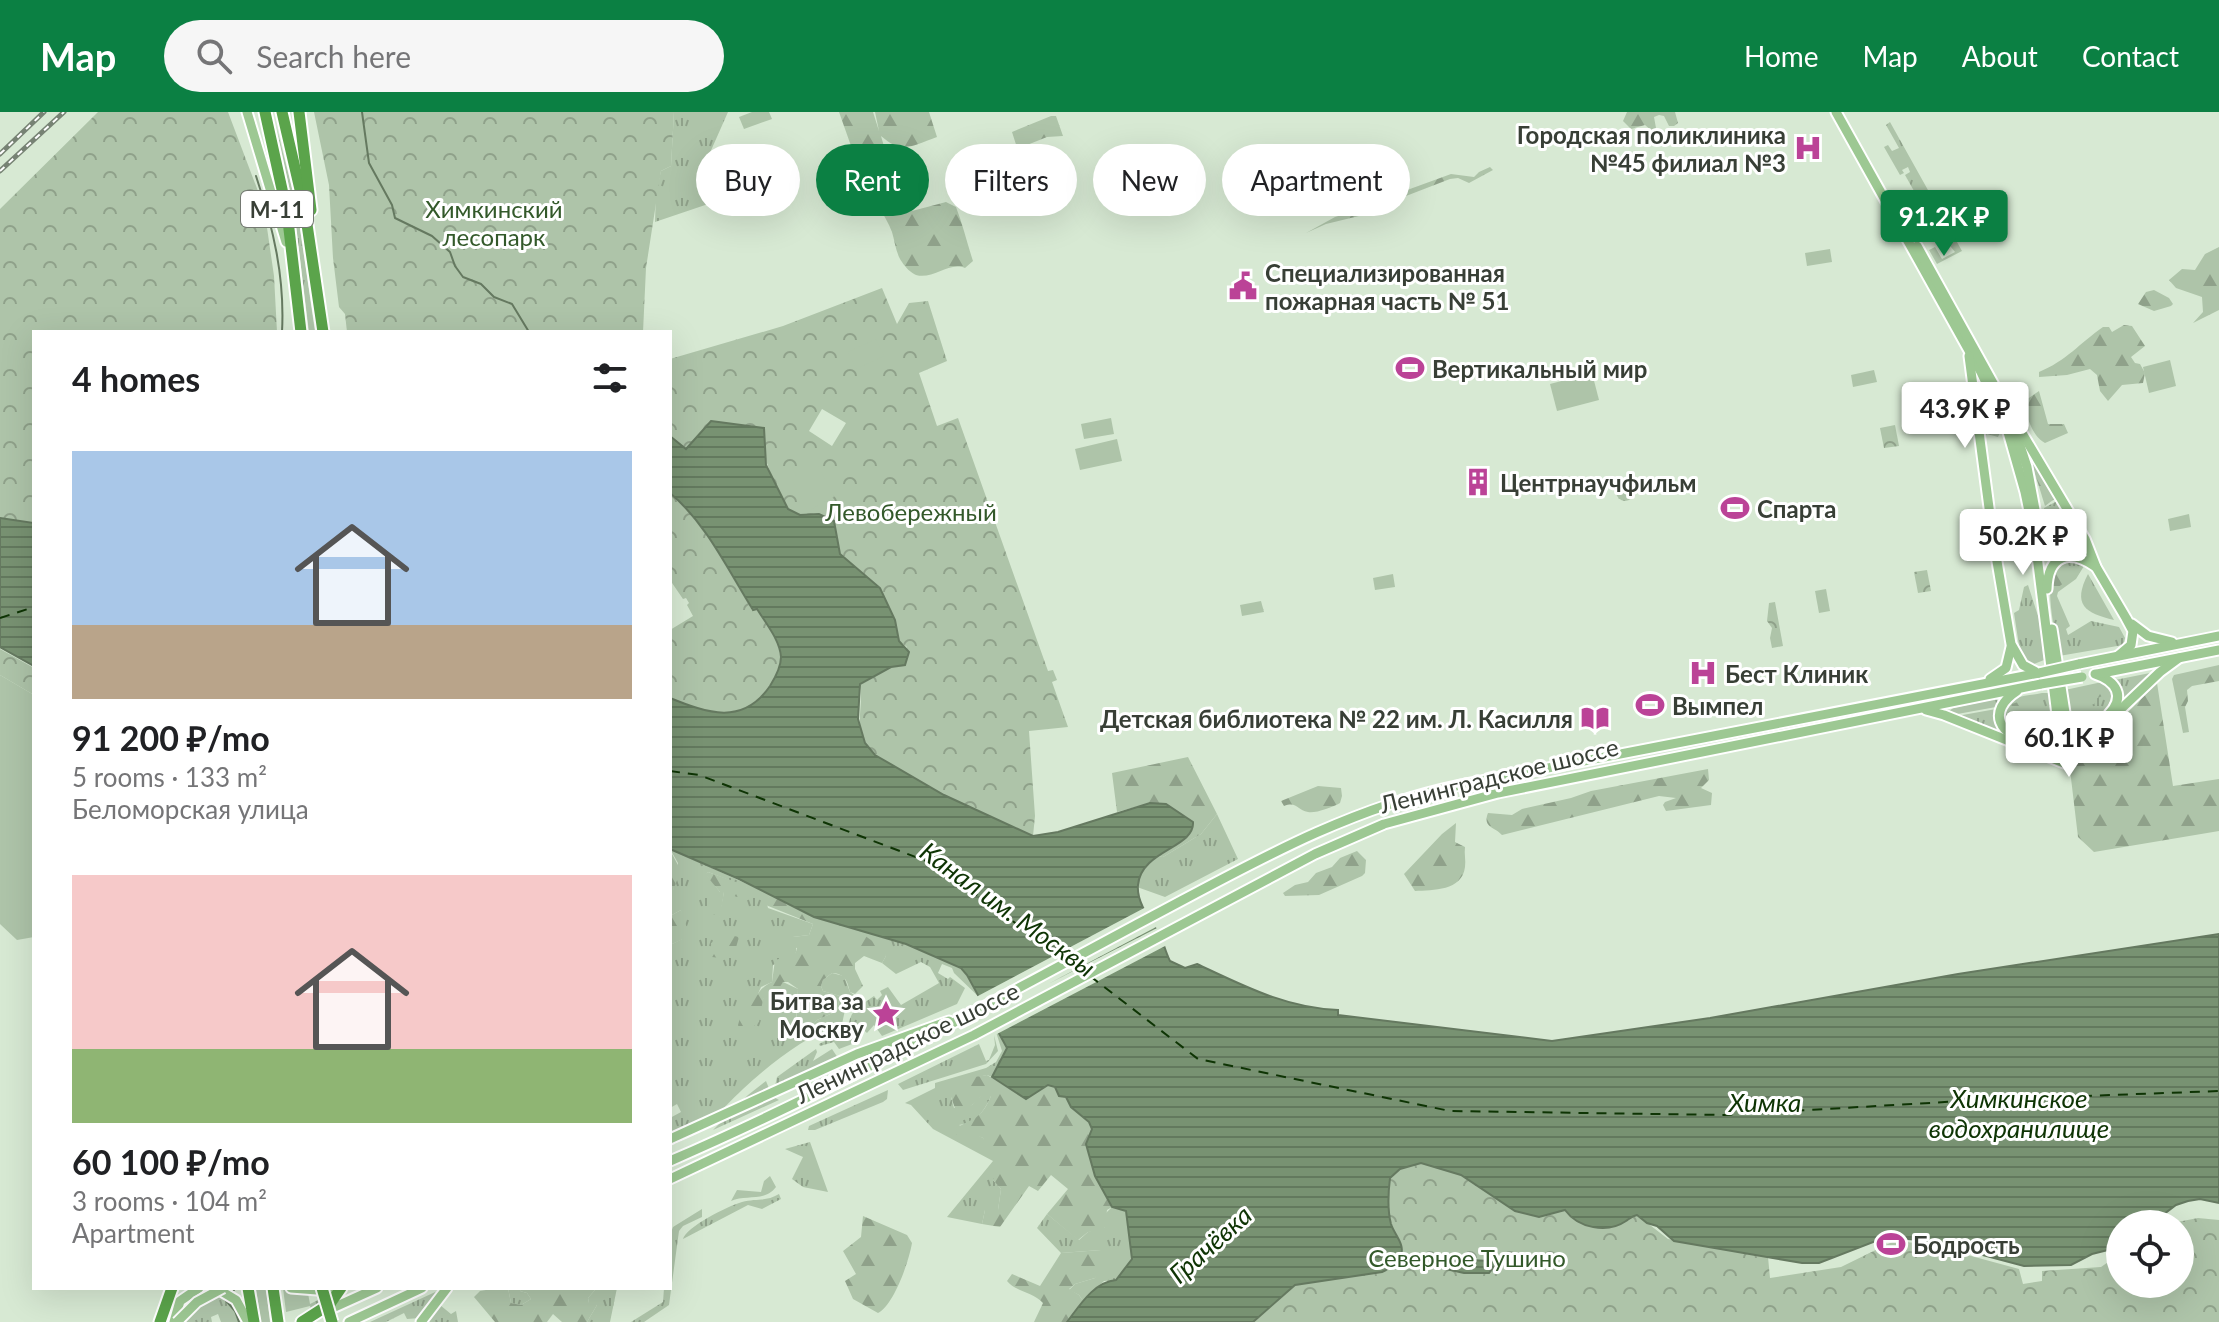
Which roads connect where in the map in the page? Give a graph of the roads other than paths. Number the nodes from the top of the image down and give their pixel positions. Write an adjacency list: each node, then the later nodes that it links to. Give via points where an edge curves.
1 (247, 112): 7 (main road, М-11)
2 (265, 112): 7 (highway)
3 (1838, 112): 10 (main road); 11 (main road)
4 (300, 115): 6 (highway, М-11)
5 (284, 117): 6 (highway)
6 (315, 267): 9 (highway)
7 (298, 292): 8 (highway)
8 (301, 330)
9 (323, 330)
10 (1967, 347): 12 (main road, via 2006,425); 13 (main road)
11 (2009, 412): 14 (main road, via 2081,532); 15 (main road, via 2037,509)
12 (2035, 540): 13 (main road, via 2028,533 2007,534 2000,541); 29 (main road, via 2058,723)
13 (1999, 559): 19 (main road)
14 (2096, 567): 15 (main road, via 2079,557 2060,559 2049,571); 16 (main road)
15 (2047, 589): 28 (main road)
16 (2126, 618): 18 (main road, via 2148,636); 21 (main road, via 2133,638)
17 (2219, 636): 18 (main road, Ленинградское шоссе)
18 (2185, 642): 21 (main road, Ленинградское шоссе)
19 (2011, 644): 23 (main road, via 2023,665); 25 (main road, via 2006,668)
20 (2219, 650): 22 (main road, Ленинградское шоссе)
21 (2118, 656): 23 (main road, Ленинградское шоссе, bridge)
22 (2179, 658): 24 (main road, Ленинградское шоссе); 30 (main road)
23 (2038, 673): 25 (main road, Ленинградское шоссе)
24 (2095, 674): 26 (main road, Ленинградское шоссе, bridge); 28 (main road, via 2111,680 2117,702 2093,730)
25 (1979, 685): 32 (main road, Ленинградское шоссе, via 1388,803 1326,826 1242,868)
26 (2021, 689): 27 (main road, Ленинградское шоссе); 29 (main road, via 2000,708 2003,727 2034,742)
27 (1917, 710): 31 (main road, via 1944,715); 35 (main road, Ленинградское шоссе, via 1434,808 1363,831 974,1035)
28 (2069, 733): 29 (main road); 30 (main road)
29 (2055, 736): 31 (main road)
30 (2072, 757): 31 (main road)
31 (2058, 761)
32 (964, 1016): 33 (main road, via 883,1044); 34 (main road, Ленинградское шоссе, via 815,1095)
33 (672, 1138)
34 (672, 1160)
35 (672, 1178)
36 (171, 1290): 49 (highway)
37 (196, 1290): 50 (main road, via 180,1301)
38 (219, 1290): 50 (main road, bridge)
39 (221, 1290): 51 (main road, via 236,1300)
40 (248, 1290): 52 (highway)
41 (273, 1290): 53 (highway)
42 (280, 1290): 53 (highway)
43 (323, 1290): 54 (highway, bridge)
44 (338, 1290): 48 (highway, via 330,1304)
45 (373, 1290): 48 (main road)
46 (418, 1290): 55 (main road)
47 (445, 1290): 56 (main road)
48 (306, 1320)
49 (160, 1322)
50 (176, 1322)
51 (248, 1322)
52 (254, 1322)
53 (278, 1322)
54 (332, 1322)
55 (349, 1322)
56 (421, 1322)

